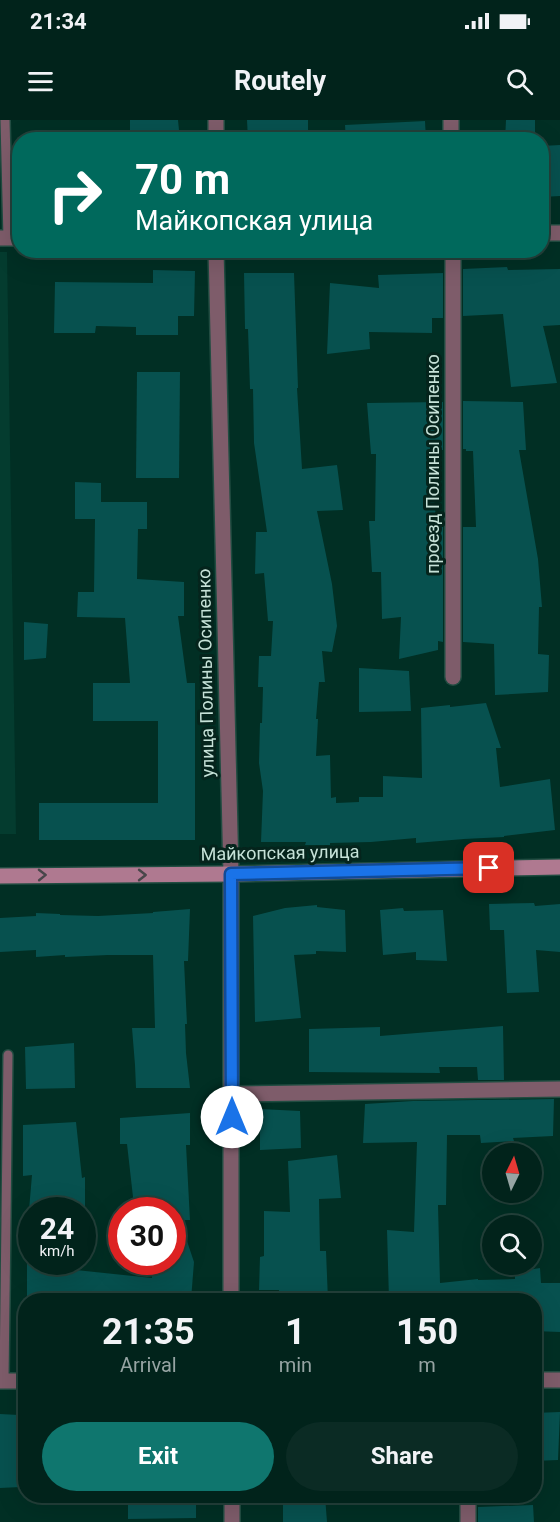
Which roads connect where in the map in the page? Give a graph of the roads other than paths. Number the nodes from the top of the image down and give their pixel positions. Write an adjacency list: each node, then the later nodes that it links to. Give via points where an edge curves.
1 (5, 120): 2 (lane)
2 (9, 238)
3 (216, 258): 7 (street, улица Полины Осипенко)
4 (453, 258): 5 (street, проезд Полины Осипенко)
5 (453, 677)
6 (560, 867): 7 (street, Майкопская улица)
7 (231, 874): 8 (street, Майкопская улица, one-way to 7); 11 (street, улица Полины Осипенко)
8 (0, 876)
9 (8, 1055): 15 (lane)
10 (560, 1089): 11 (street)
11 (232, 1094): 12 (street, улица Полины Осипенко)
12 (231, 1293)
13 (542, 1380): 14 (street)
14 (560, 1380)
15 (2, 1381): 16 (street)
16 (18, 1381)
17 (232, 1503): 19 (street)
18 (468, 1503): 20 (street)
19 (232, 1522)
20 (468, 1522)

